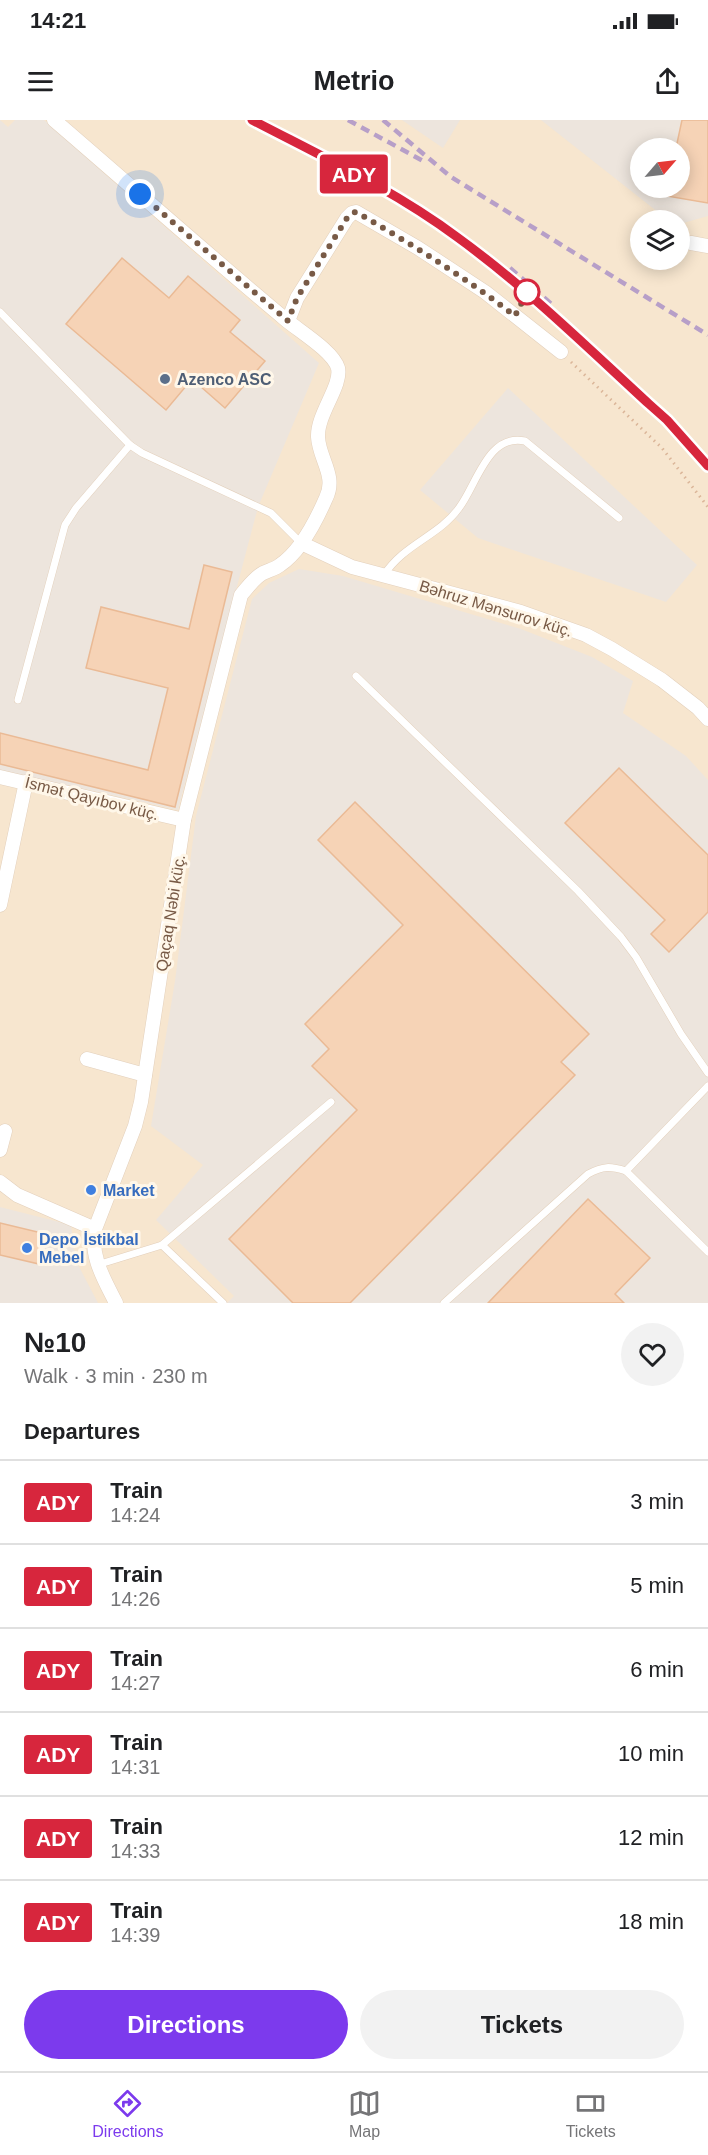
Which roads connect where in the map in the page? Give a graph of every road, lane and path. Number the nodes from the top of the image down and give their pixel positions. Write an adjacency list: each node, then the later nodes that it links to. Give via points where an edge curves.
1 (54, 120): 5 (street)
2 (691, 243): 3 (street)
3 (708, 246)
4 (0, 312): 7 (lane)
5 (288, 321): 6 (street, via 297,298 347,218 356,212 485,292); 10 (street, Qaçaq Nəbi küç., via 328,353 338,370 338,379 319,423 318,440 330,487)
6 (561, 352): 8 (path, via 662,448)
7 (130, 445): 10 (lane, via 271,513); 13 (lane, via 65,525)
8 (708, 507)
9 (619, 518): 11 (lane, via 525,441 516,439 493,450 451,519 403,552)
10 (301, 543): 11 (street, Bəhruz Mənsurov küç., via 352,567); 17 (street, Qaçaq Nəbi küç., via 279,566 261,574 241,596)
11 (384, 575): 14 (street, Bəhruz Mənsurov küç., via 521,612 586,635 662,680)
12 (356, 676): 20 (lane, via 621,937)
13 (18, 700)
14 (708, 718)
15 (0, 777): 16 (street, İsmət Qayıbov küç.)
16 (26, 782): 17 (street, İsmət Qayıbov küç.); 18 (street)
17 (184, 820): 21 (street, Qaçaq Nəbi küç.)
18 (0, 904)
19 (87, 1059): 21 (street)
20 (708, 1073)
21 (145, 1075): 28 (street, Qaçaq Nəbi küç., via 135,1126)
22 (708, 1086): 26 (lane)
23 (331, 1102): 29 (lane)
24 (5, 1131): 25 (street)
25 (0, 1150)
26 (626, 1172): 30 (lane); 34 (lane, via 611,1166 588,1174)
27 (0, 1182): 28 (street, via 17,1196)
28 (95, 1229): 31 (street, Qaçaq Nəbi küç.)
29 (162, 1245): 31 (lane); 33 (lane)
30 (708, 1252)
31 (97, 1265): 32 (street, Qaçaq Nəbi küç.)
32 (116, 1303)
33 (223, 1303)
34 (444, 1303)

